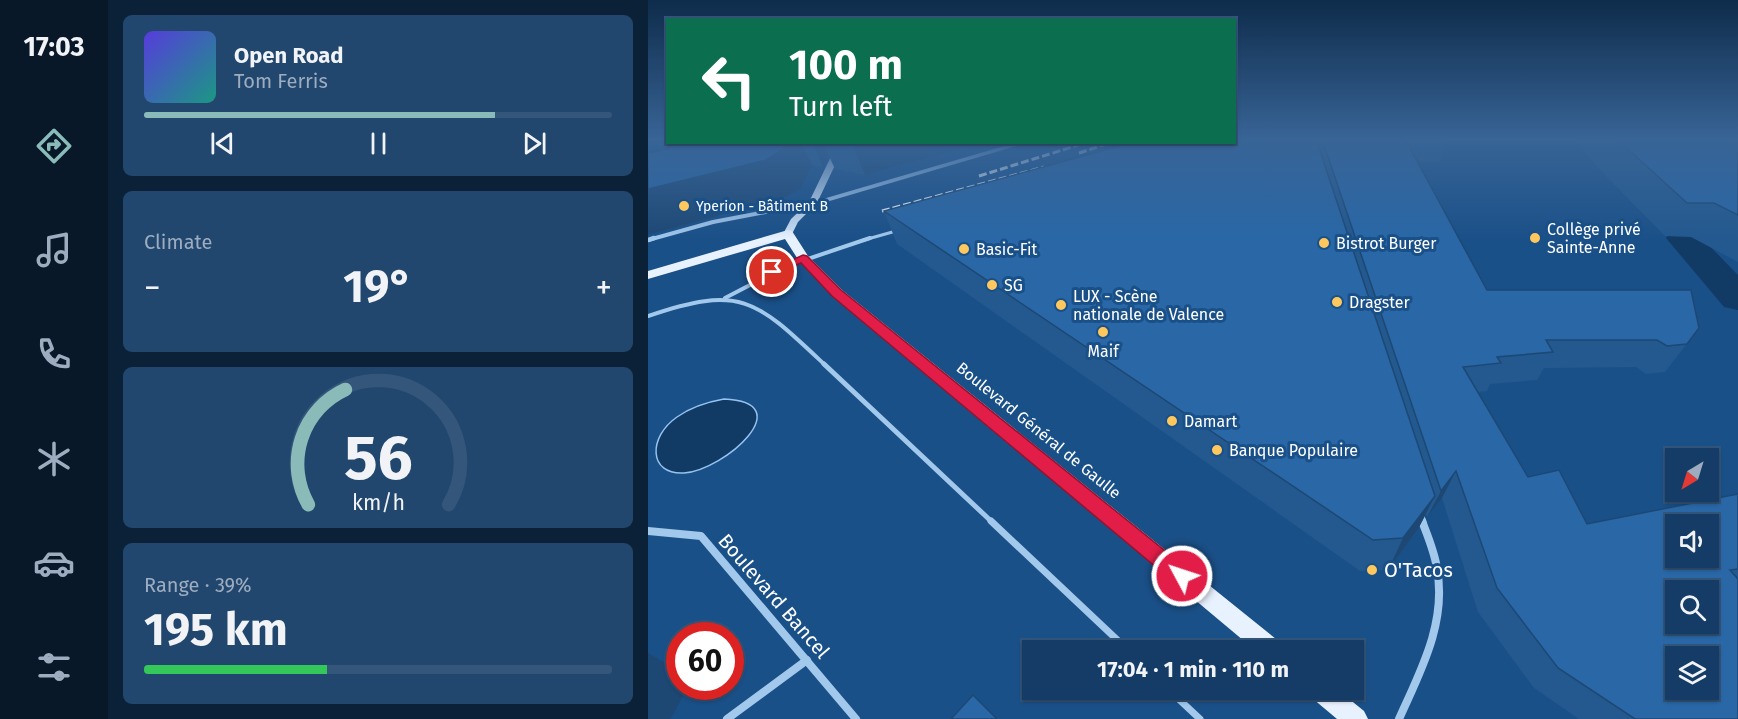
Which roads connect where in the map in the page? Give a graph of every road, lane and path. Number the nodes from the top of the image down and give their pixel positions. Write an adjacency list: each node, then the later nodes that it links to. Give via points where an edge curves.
1 (827, 173): 3 (main road)
2 (920, 173): 3 (street)
3 (813, 203): 5 (main road, via 794,221); 6 (street, via 713,222)
4 (905, 228): 7 (lane)
5 (788, 234): 7 (main road, Boulevard Général de Gaulle); 8 (main road)
6 (648, 240)
7 (803, 258): 9 (lane); 14 (main road, Boulevard Général de Gaulle, via 837,293)
8 (648, 275)
9 (725, 298): 10 (lane, via 698,301); 13 (lane, via 741,301 785,327)
10 (648, 316)
11 (1418, 504): 22 (street, via 1438,572 1440,608 1430,649)
12 (648, 531): 15 (street, Boulevard Bancel, via 701,536)
13 (1117, 640)
14 (1260, 640)
15 (807, 660): 18 (street); 19 (street, Boulevard Bancel)
16 (1180, 700): 20 (lane)
17 (1332, 700): 21 (main road)
18 (727, 719)
19 (856, 719)
20 (1200, 719)
21 (1356, 719)
22 (1399, 719)

